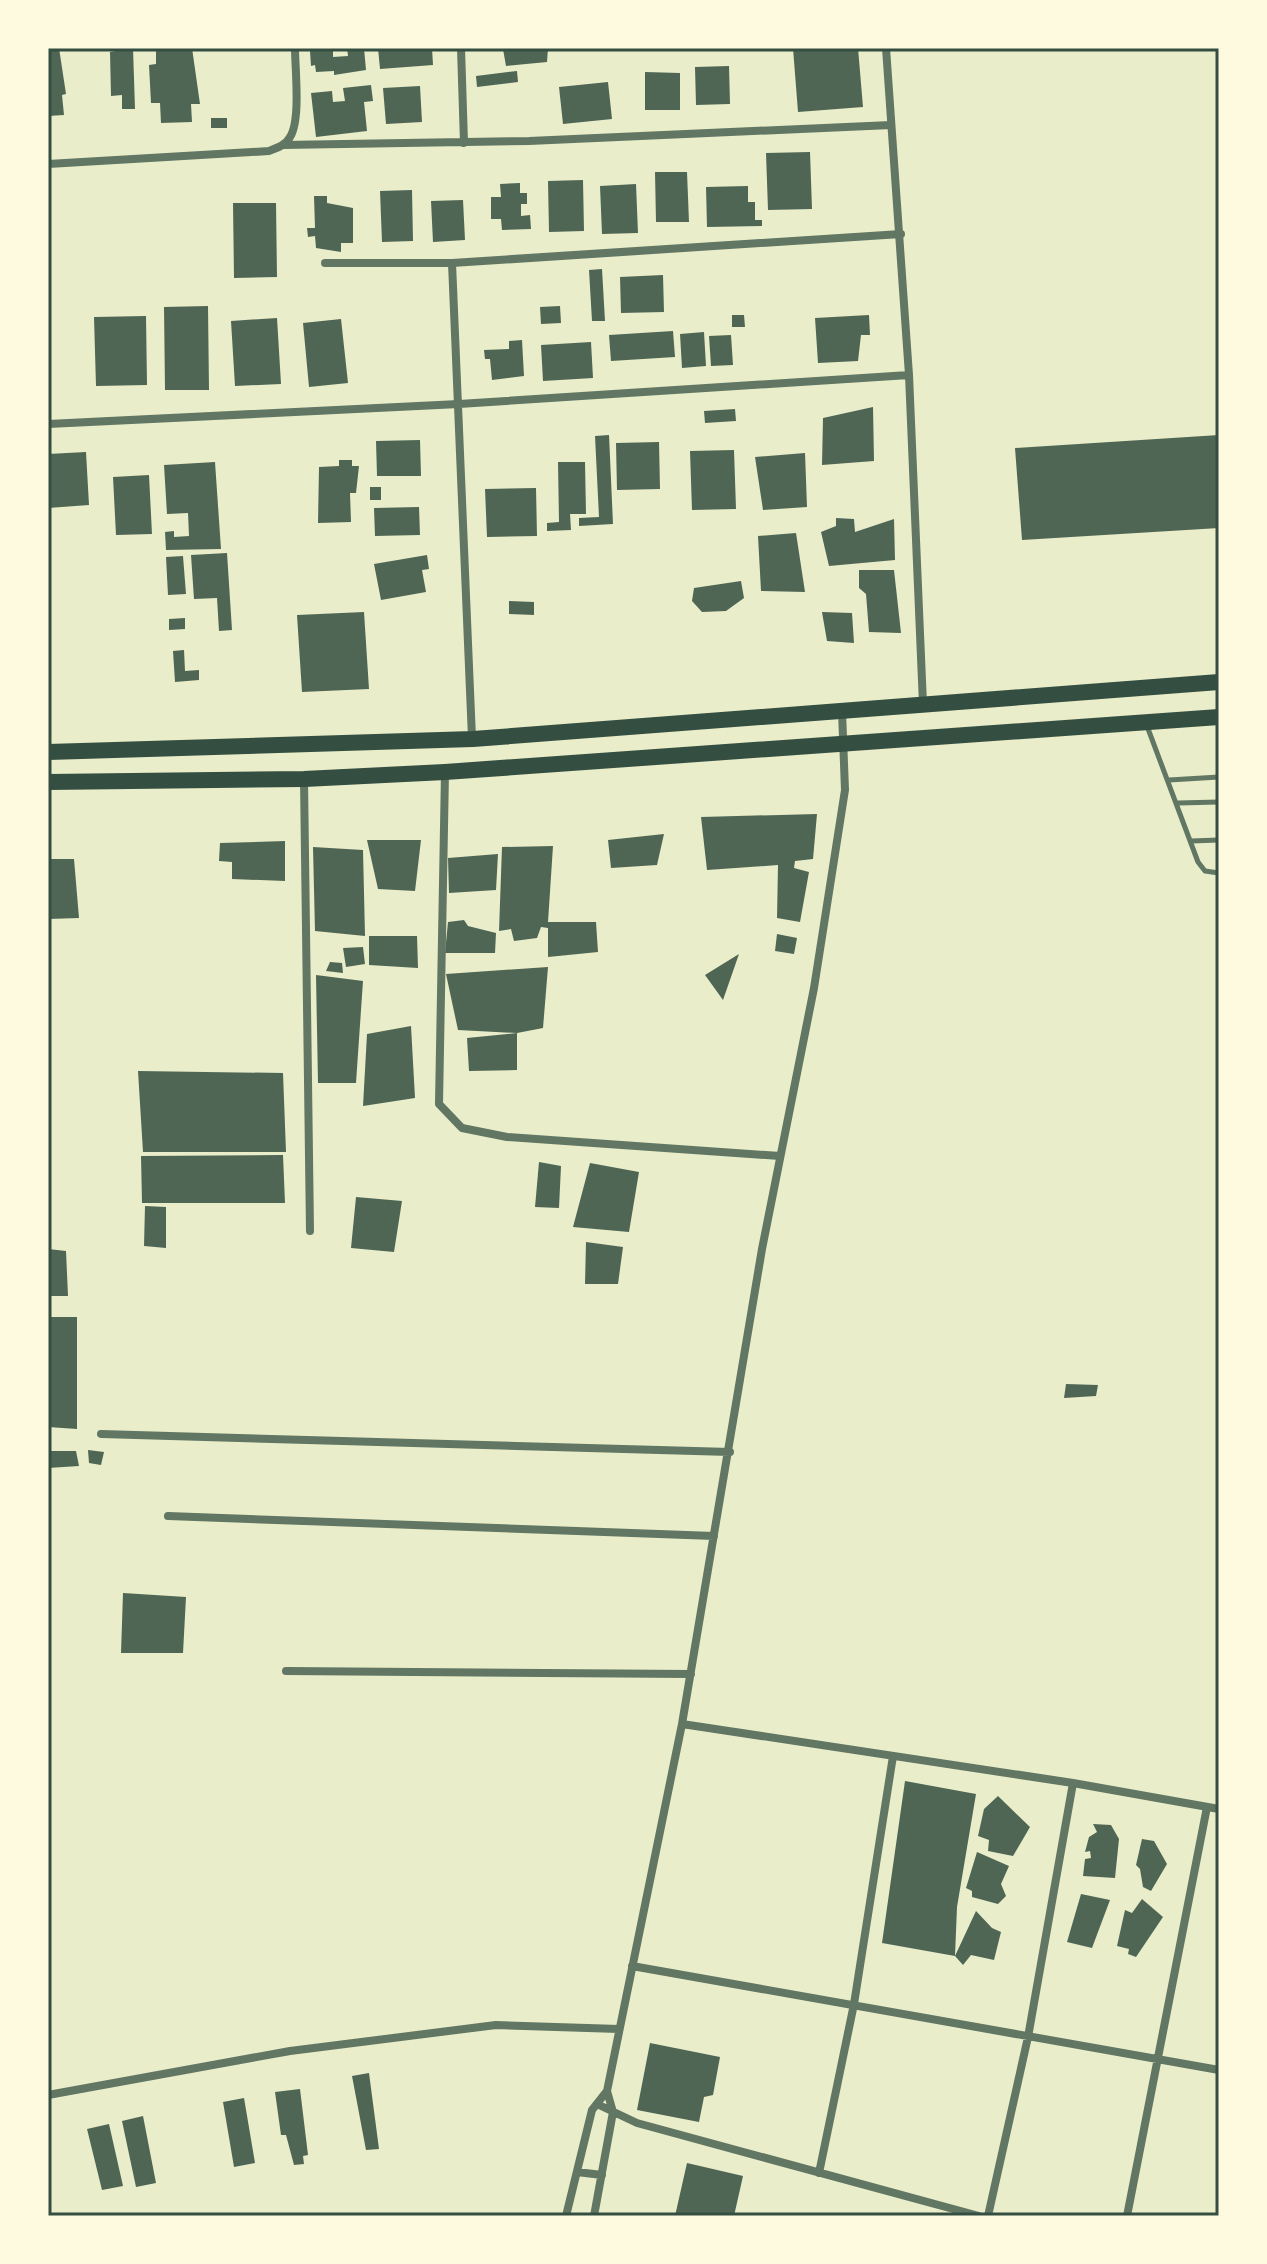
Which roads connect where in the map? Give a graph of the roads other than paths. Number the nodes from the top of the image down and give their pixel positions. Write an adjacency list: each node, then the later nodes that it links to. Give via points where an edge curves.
1 (295, 48): 6 (street, via 295,116 292,136)
2 (461, 48): 5 (street)
3 (886, 48): 4 (street)
4 (891, 125): 5 (street); 8 (street)
5 (464, 143): 6 (street)
6 (283, 145): 7 (street, via 269,151)
7 (48, 164)
8 (901, 234): 10 (street); 11 (street)
9 (325, 263): 10 (street)
10 (452, 263): 12 (street)
11 (909, 375): 12 (street); 15 (street)
12 (459, 404): 13 (street); 19 (street)
13 (48, 424)
14 (1219, 682): 15 (main road)
15 (923, 704): 16 (main road)
16 (842, 710): 19 (main road); 20 (street)
17 (1219, 717): 18 (main road)
18 (1145, 722): 20 (main road); 25 (lane)
19 (473, 739): 21 (main road)
20 (844, 742): 22 (main road); 32 (street, via 845,790 814,988)
21 (48, 752)
22 (445, 772): 24 (main road); 32 (street, via 439,1104 462,1128 507,1137)
23 (1219, 777): 25 (lane)
24 (304, 779): 26 (main road); 33 (street)
25 (1169, 780): 28 (lane)
26 (48, 782)
27 (1219, 802): 28 (lane)
28 (1178, 803): 30 (lane)
29 (1219, 840): 30 (lane)
30 (1191, 841): 31 (lane, via 1205,871)
31 (1219, 873)
32 (780, 1156): 35 (street)
33 (310, 1231)
34 (101, 1434): 35 (street)
35 (730, 1452): 37 (street)
36 (168, 1516): 37 (street)
37 (714, 1536): 39 (street)
38 (286, 1671): 39 (street)
39 (691, 1674): 40 (street)
40 (682, 1724): 41 (street); 45 (street)
41 (893, 1756): 42 (street); 46 (street)
42 (1073, 1783): 43 (street); 48 (street)
43 (1207, 1807): 44 (street); 49 (street)
44 (1219, 1809)
45 (632, 1966): 46 (street); 47 (street)
46 (854, 2004): 48 (street); 56 (street)
47 (619, 2029): 51 (street); 52 (street, via 496,2025 290,2051)
48 (1028, 2037): 49 (street); 61 (street)
49 (1157, 2061): 50 (street); 62 (street)
50 (1219, 2070)
51 (607, 2091): 53 (street); 54 (street)
52 (48, 2095)
53 (597, 2104): 54 (street); 55 (street)
54 (613, 2112): 56 (street); 57 (street)
55 (577, 2172): 57 (street); 58 (street)
56 (819, 2173): 60 (street)
57 (602, 2175): 59 (street)
58 (566, 2216)
59 (594, 2216)
60 (979, 2216)
61 (988, 2216)
62 (1127, 2216)

